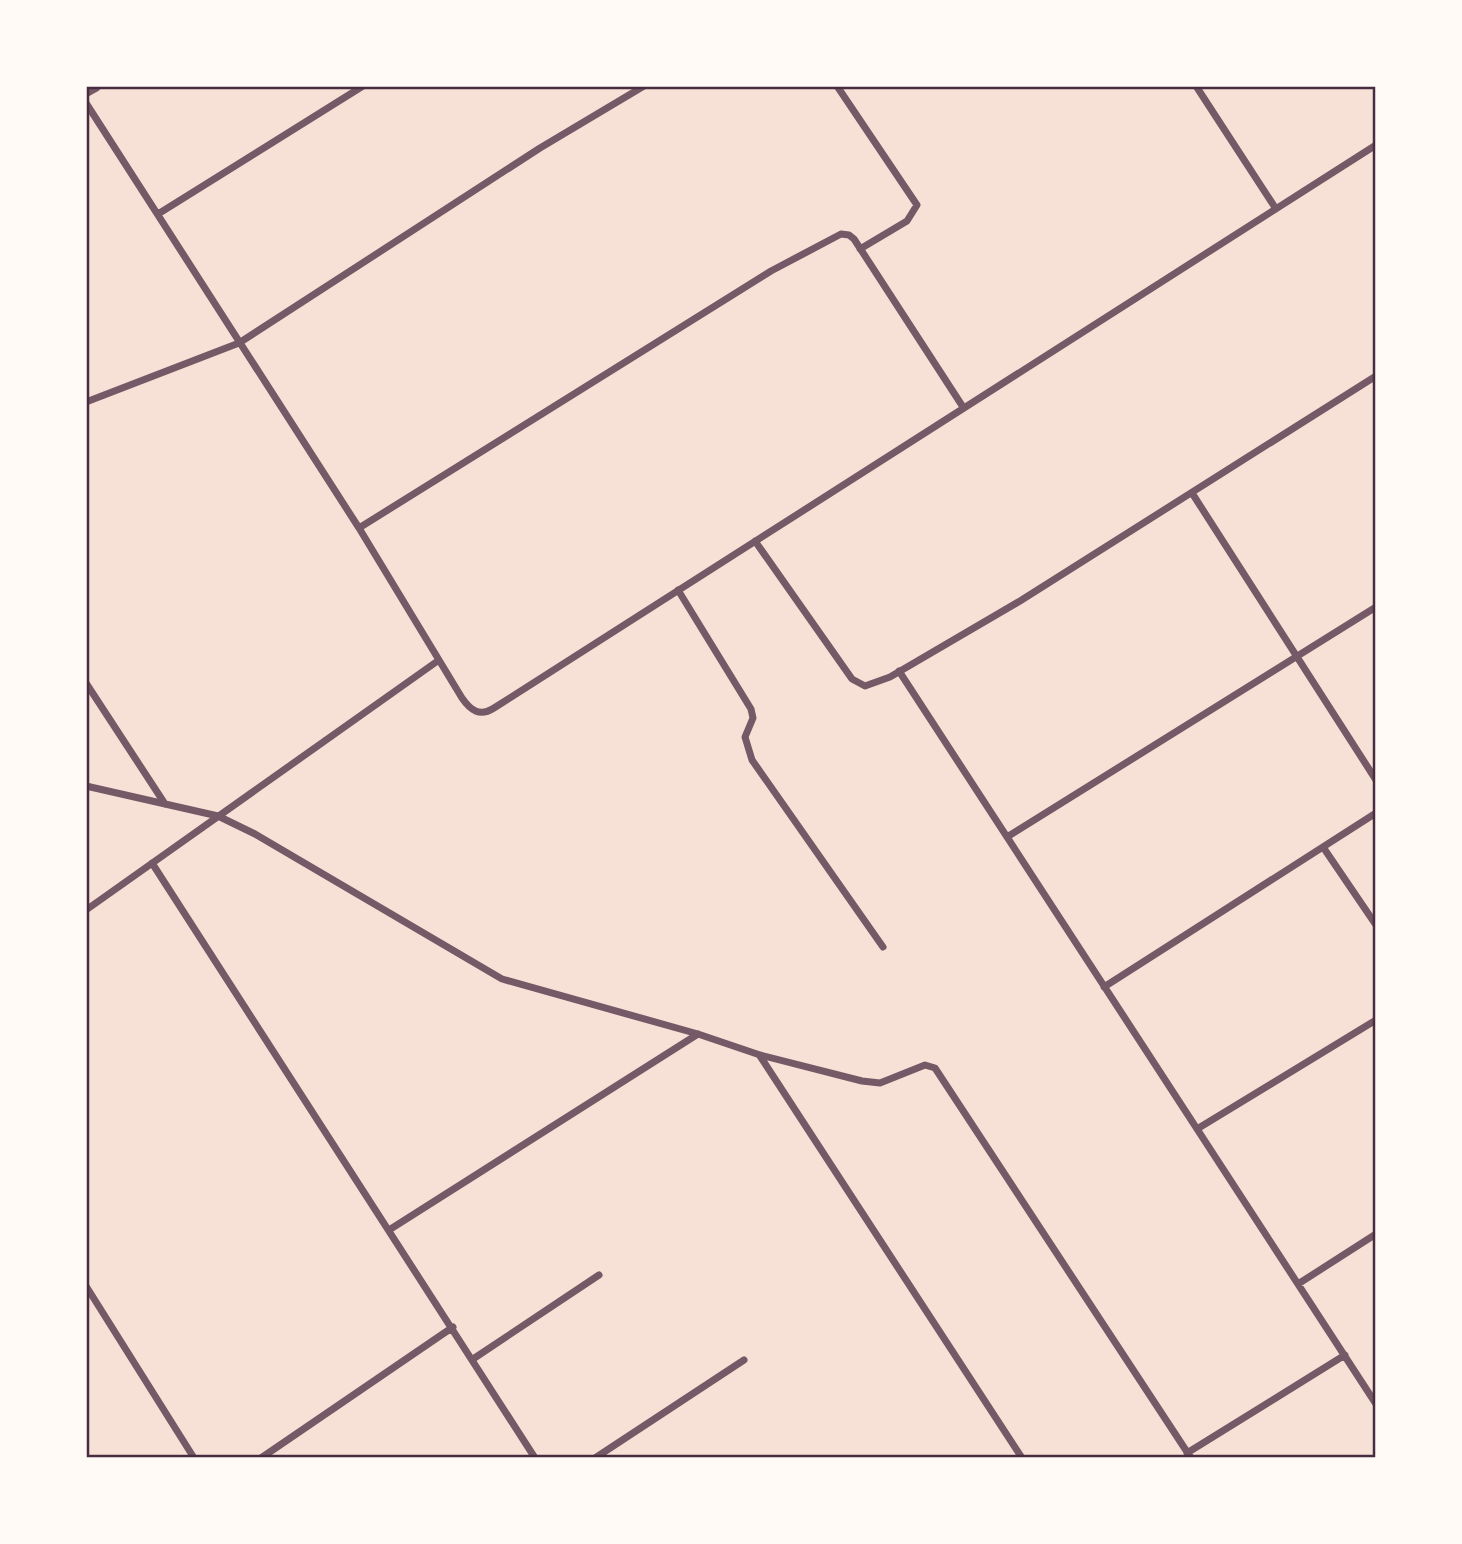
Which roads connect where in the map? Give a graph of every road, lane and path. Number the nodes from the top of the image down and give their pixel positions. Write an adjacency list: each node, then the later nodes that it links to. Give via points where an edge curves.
1 (95, 86): 6 (street)
2 (363, 86): 10 (street)
3 (644, 86): 12 (street)
4 (838, 86): 11 (street, via 917,205 907,220)
5 (1196, 86): 9 (street)
6 (86, 91)
7 (86, 103): 10 (street)
8 (1376, 145): 9 (street)
9 (1276, 209): 15 (street)
10 (158, 214): 12 (street)
11 (860, 249): 15 (street); 17 (street, via 849,235 830,238)
12 (239, 343): 14 (street); 17 (street)
13 (1376, 376): 16 (street)
14 (86, 402)
15 (963, 407): 18 (street)
16 (1192, 492): 21 (street); 23 (street)
17 (359, 528): 22 (street)
18 (755, 541): 19 (street); 23 (street, via 852,679 866,686)
19 (678, 590): 22 (street, via 488,712 468,706); 35 (street, via 751,709 754,718 745,737 752,760)
20 (1376, 607): 21 (street)
21 (1296, 657): 25 (street); 30 (street)
22 (439, 660): 29 (street)
23 (899, 671): 30 (street)
24 (86, 683): 27 (street)
25 (1376, 780)
26 (86, 786): 27 (street)
27 (165, 805): 29 (street)
28 (1376, 813): 31 (street)
29 (218, 816): 32 (street); 38 (street, via 502,979)
30 (1007, 837): 36 (street)
31 (1324, 846): 34 (street); 36 (street)
32 (152, 863): 33 (street); 41 (street)
33 (86, 910)
34 (1376, 925)
35 (883, 947)
36 (1104, 987): 40 (street)
37 (1376, 1020): 40 (street)
38 (698, 1034): 39 (street); 41 (street)
39 (760, 1055): 51 (street, via 880,1083 925,1065 935,1068); 56 (street)
40 (1197, 1129): 44 (street)
41 (389, 1230): 46 (street)
42 (1376, 1234): 44 (street)
43 (599, 1275): 48 (street)
44 (1298, 1284): 47 (street)
45 (86, 1286): 52 (street)
46 (453, 1327): 48 (street); 53 (street)
47 (1345, 1355): 50 (street); 51 (street)
48 (473, 1359): 54 (street)
49 (744, 1360): 55 (street)
50 (1376, 1404)
51 (1189, 1456)
52 (194, 1458)
53 (261, 1458)
54 (535, 1458)
55 (595, 1458)
56 (1022, 1458)

